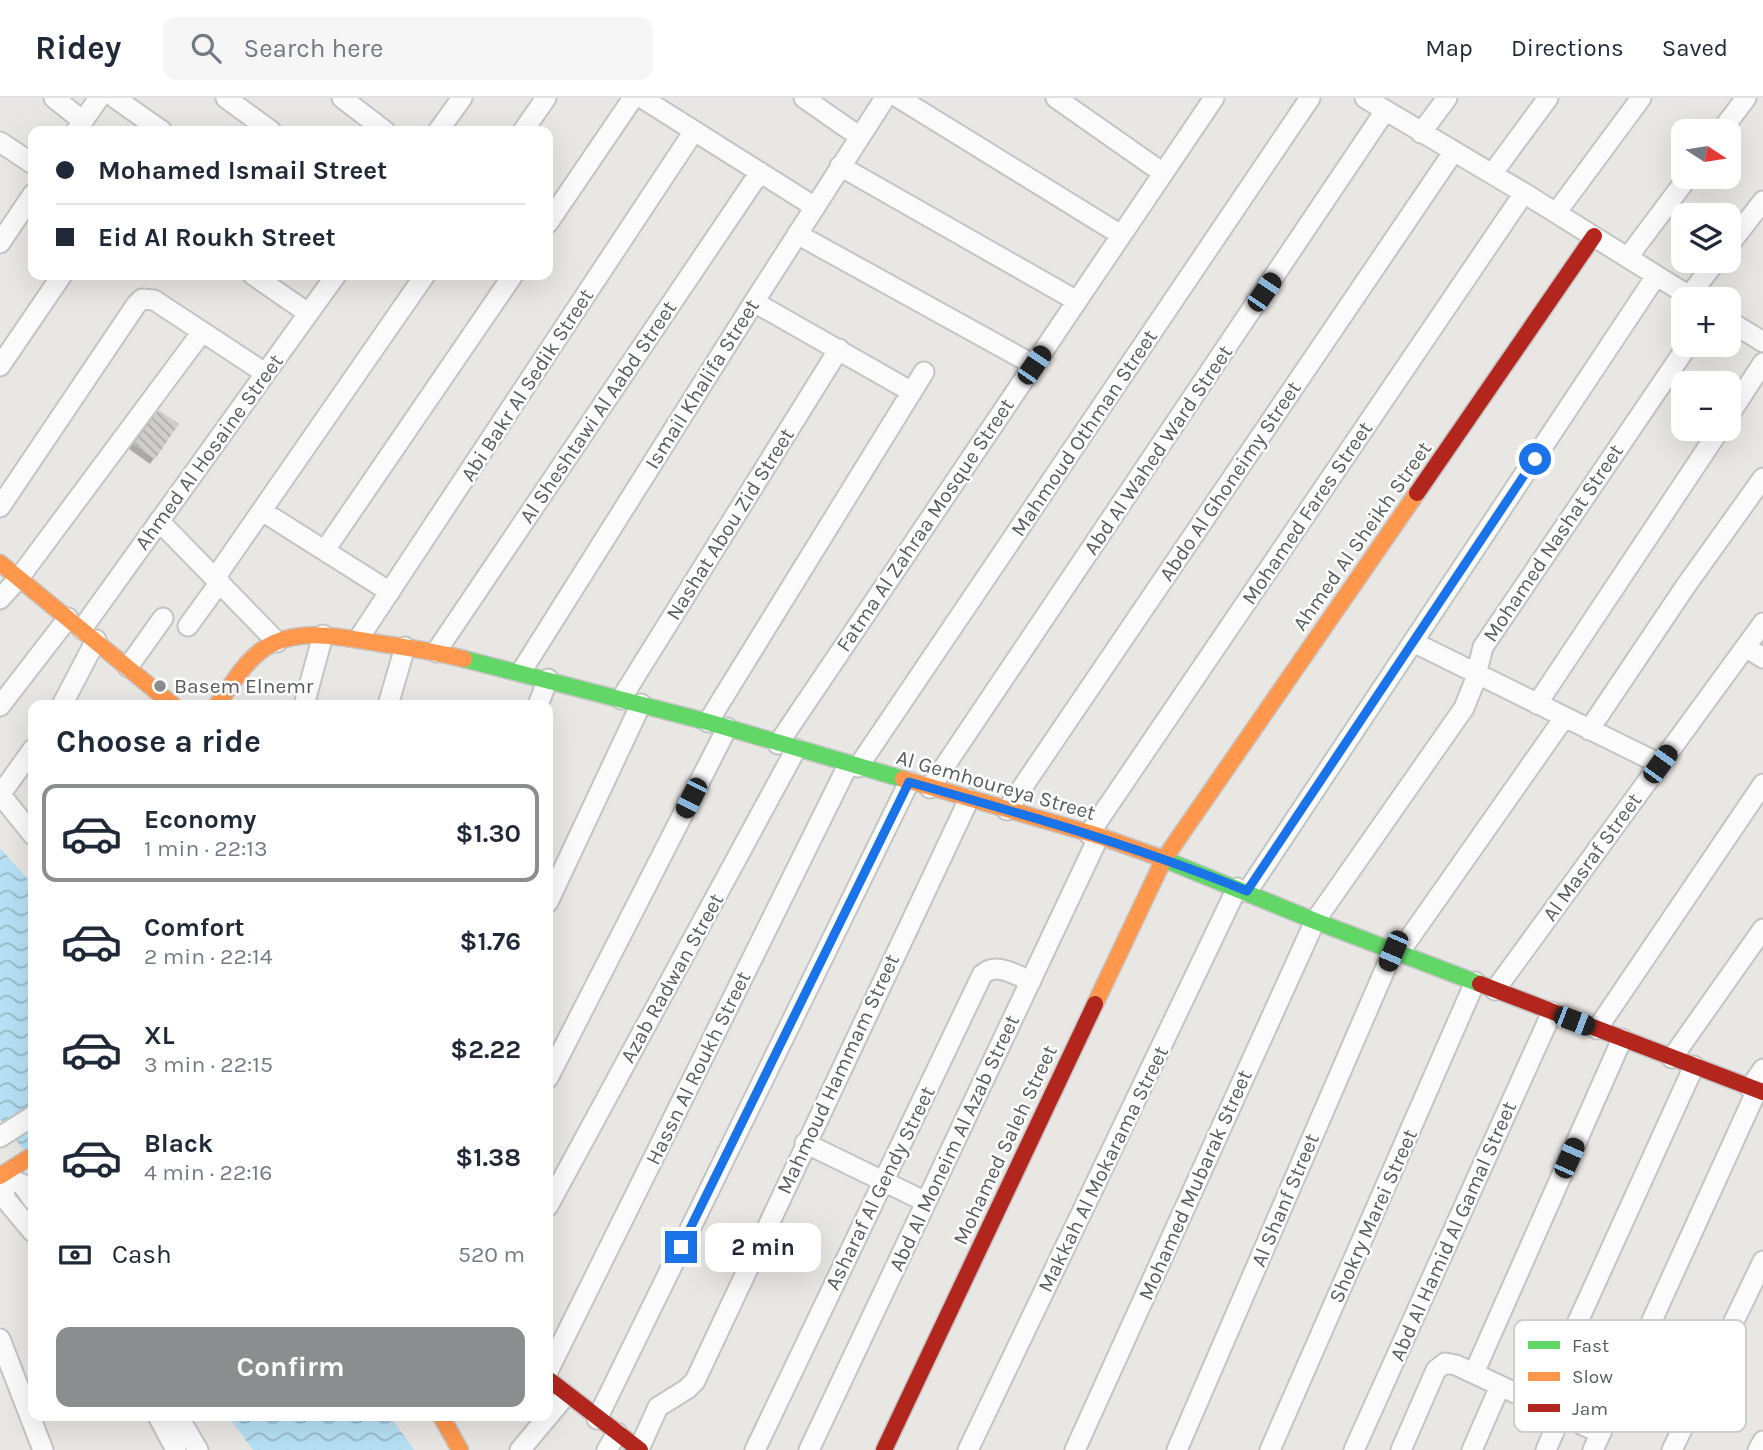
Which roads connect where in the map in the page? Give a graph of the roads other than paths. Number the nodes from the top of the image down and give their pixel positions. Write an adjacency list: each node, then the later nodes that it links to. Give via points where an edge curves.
1 (54, 98): 23 (street)
2 (99, 98): 23 (street)
3 (115, 98): 24 (street)
4 (226, 98): 25 (street)
5 (342, 98): 26 (street)
6 (546, 98): 28 (street)
7 (633, 98): 45 (street)
8 (642, 98): 29 (street)
9 (804, 98): 31 (street)
10 (885, 98): 31 (street, Ismail Khalifa Street)
11 (899, 98): 48 (street)
12 (1056, 98): 37 (street)
13 (1310, 98): 117 (street, Mahmoud Othman Street)
14 (1365, 98): 21 (street)
15 (1447, 98): 30 (street)
16 (1548, 98): 38 (street)
17 (1641, 98): 44 (street)
18 (1746, 98): 22 (street)
19 (457, 100): 27 (street)
20 (1205, 101): 37 (street, Fatma Al Zahraa Mosque Street)
21 (1385, 111): 30 (street); 120 (street, Abd Al Wahed Ward Street)
22 (1730, 119)
23 (80, 126)
24 (155, 126)
25 (264, 126)
26 (378, 126)
27 (441, 126)
28 (526, 126)
29 (694, 131): 36 (street); 83 (street, Abi Bakr Al Sedik Street)
30 (1421, 132): 33 (street)
31 (860, 137): 35 (street, Ismail Khalifa Street)
32 (0, 142): 34 (street)
33 (1454, 151): 38 (street); 123 (street, Abdo Al Ghoneimy Street)
34 (28, 161)
35 (840, 166): 43 (street, Ismail Khalifa Street); 59 (street)
36 (760, 172): 43 (street); 95 (street, Al Sheshtawi Al Aabd Street)
37 (1163, 173): 48 (street, Fatma Al Zahraa Mosque Street)
38 (1492, 174): 40 (street)
39 (1679, 189): 51 (street)
40 (1524, 193): 44 (street); 125 (street, Mohamed Fares Street)
41 (28, 201): 50 (street)
42 (1763, 201): 46 (street)
43 (815, 207): 47 (street, Ismail Khalifa Street)
44 (1556, 213): 49 (street)
45 (553, 216)
46 (1741, 229)
47 (797, 234): 60 (street, Ismail Khalifa Street); 68 (street)
48 (1121, 236): 59 (street, Fatma Al Zahraa Mosque Street)
49 (1594, 236): 51 (street); 126 (street, Ahmed Al Sheikh Street)
50 (0, 243)
51 (1628, 257): 52 (street)
52 (1656, 275): 58 (street); 92 (street, Makkah Al Mokarama Street)
53 (59, 280): 69 (street)
54 (260, 280): 61 (street)
55 (332, 280): 61 (street, Ahmed Al Hosaine Street)
56 (422, 280): 77 (street)
57 (510, 280): 79 (street)
58 (1675, 287)
59 (1077, 301): 68 (street, Fatma Al Zahraa Mosque Street)
60 (754, 302): 65 (street); 98 (street, Ismail Khalifa Street)
61 (308, 313): 71 (street, Ahmed Al Hosaine Street)
62 (1741, 327): 64 (street)
63 (202, 332): 71 (street); 76 (street, via 154,300 142,299); 81 (street)
64 (1761, 336)
65 (839, 349): 72 (street); 101 (street, Nashat Abou Zid Street)
66 (1680, 357): 99 (street, Mohamed Nashat Street, via 1483,647)
67 (1763, 363): 73 (street)
68 (1034, 365): 114 (street, Fatma Al Zahraa Mosque Street)
69 (0, 366)
70 (924, 372): 72 (street)
71 (265, 373): 78 (street, Ahmed Al Hosaine Street)
72 (912, 392): 112 (street)
73 (1741, 397)
74 (1712, 441): 109 (street)
75 (1763, 478): 113 (street)
76 (0, 508)
77 (262, 511): 79 (street); 82 (street)
78 (159, 521): 82 (street); 88 (street, Ahmed Al Hosaine Street)
79 (325, 550): 83 (street)
80 (0, 562): 81 (street)
81 (19, 578): 84 (street); 88 (street)
82 (217, 580): 87 (street); 91 (street)
83 (390, 592): 90 (street, Abi Bakr Al Sedik Street)
84 (0, 599)
85 (163, 618): 97 (street)
86 (1763, 623): 94 (street, Al Masraf Street)
87 (188, 626)
88 (82, 629): 97 (street); 102 (street); 110 (street)
89 (323, 635): 90 (street, Al Gemhoureya Street); 91 (street, Al Gemhoureya Street); 105 (street)
90 (359, 638): 93 (street, Al Gemhoureya Street)
91 (277, 642): 104 (street, Al Gemhoureya Street, via 250,660)
92 (1413, 642): 99 (street); 127 (street, Makkah Al Mokarama Street)
93 (405, 647): 95 (street, Al Gemhoureya Street); 106 (street)
94 (1746, 647): 96 (street); 116 (street, Al Masraf Street)
95 (436, 652): 98 (street, Al Gemhoureya Street)
96 (1763, 659)
97 (128, 667): 103 (street)
98 (521, 672): 100 (street, Al Gemhoureya Street)
99 (1476, 675): 109 (street); 129 (street, Mohamed Nashat Street, via 1464,708)
100 (548, 679): 101 (street, Al Gemhoureya Street); 107 (street)
101 (621, 699): 108 (street, Al Gemhoureya Street)
102 (63, 700)
103 (167, 700)
104 (220, 700)
105 (305, 700)
106 (389, 700)
107 (540, 700)
108 (641, 704): 112 (street, Al Gemhoureya Street); 128 (street)
109 (1537, 704): 111 (street)
110 (0, 706)
111 (1564, 718): 113 (street); 131 (street, Al Shanf Street)
112 (718, 725): 114 (street, Al Gemhoureya Street); 140 (street)
113 (1589, 730): 116 (street)
114 (787, 747): 117 (street, Al Gemhoureya Street); 150 (street, Azab Radwan Street)
115 (28, 756): 121 (street)
116 (1660, 764): 134 (street, Al Masraf Street)
117 (853, 766): 118 (street, Al Gemhoureya Street); 159 (street, Hassn Al Roukh Street)
118 (909, 782): 120 (street, Al Gemhoureya Street); 167 (street)
119 (1763, 784): 136 (street)
120 (930, 788): 122 (street, Al Gemhoureya Street)
121 (0, 795): 124 (street)
122 (969, 799): 123 (street, Al Gemhoureya Street); 145 (street, Mahmoud Hammam Street)
123 (1007, 810): 125 (street, Al Gemhoureya Street)
124 (28, 829)
125 (1094, 835): 126 (street, Al Gemhoureya Street); 132 (street, Abd Al Moneim Al Azab Street)
126 (1164, 859): 127 (street, Al Gemhoureya Street); 185 (street, Mohamed Saleh Street)
127 (1242, 890): 129 (street, Al Gemhoureya Street); 186 (street, Makkah Al Mokarama Street)
128 (553, 891)
129 (1315, 921): 131 (street, Al Gemhoureya Street); 187 (street, Mohamed Mubarak Street)
130 (1763, 929): 138 (street)
131 (1396, 952): 133 (street, Al Gemhoureya Street); 188 (street, Al Shanf Street)
132 (1031, 981): 148 (street, Asharaf Al Gendy Street, via 996,968 982,975); 151 (street, Abd Al Moneim Al Azab Street)
133 (1475, 982): 134 (street, Al Gemhoureya Street); 189 (street, Shokry Marei Street)
134 (1495, 990): 135 (street, Al Gemhoureya Street)
135 (1552, 1012): 136 (street, Al Gemhoureya Street); 190 (street, Abd Al Hamid Al Gamal Street)
136 (1597, 1029): 137 (street, Al Gemhoureya Street)
137 (1622, 1039): 138 (street, Al Gemhoureya Street); 160 (street)
138 (1672, 1058): 139 (street, Al Gemhoureya Street)
139 (1693, 1066): 142 (street, Al Gemhoureya Street); 155 (street)
140 (553, 1068)
141 (1763, 1069): 142 (street)
142 (1757, 1090): 156 (street)
143 (28, 1119): 144 (street)
144 (0, 1137)
145 (805, 1143): 148 (street); 182 (street, Mahmoud Hammam Street, via 695,1381 658,1407)
146 (28, 1158): 147 (street)
147 (0, 1176): 149 (street, via 22,1184); 152 (street)
148 (883, 1181): 151 (street); 183 (street, Asharaf Al Gendy Street)
149 (28, 1193)
150 (553, 1196)
151 (926, 1202): 184 (street, Abd Al Moneim Al Azab Street)
152 (9, 1217): 153 (street)
153 (28, 1229)
154 (1763, 1261): 157 (street)
155 (1578, 1320)
156 (1652, 1320)
157 (1735, 1320)
158 (0, 1339): 165 (street)
159 (553, 1361)
160 (1465, 1369): 162 (street); 191 (street, via 1445,1363 1436,1370)
161 (553, 1383): 164 (street)
162 (1500, 1386): 163 (street); 192 (street)
163 (1514, 1393)
164 (566, 1395): 166 (street); 167 (street)
165 (28, 1411)
166 (553, 1411)
167 (597, 1419): 176 (street)
168 (32, 1421): 177 (street)
169 (161, 1421): 178 (street)
170 (181, 1421): 179 (street)
171 (445, 1421): 180 (street)
172 (544, 1421): 181 (street)
173 (1554, 1432): 193 (street)
174 (1681, 1432): 194 (street)
175 (1763, 1441): 195 (street)
176 (612, 1442): 182 (street)
177 (43, 1450)
178 (176, 1450)
179 (198, 1450)
180 (460, 1450)
181 (520, 1450)
182 (639, 1450)
183 (755, 1450)
184 (809, 1450)
185 (884, 1450)
186 (968, 1450)
187 (1075, 1450)
188 (1177, 1450)
189 (1270, 1450)
190 (1354, 1450)
191 (1401, 1450)
192 (1472, 1450)
193 (1546, 1450)
194 (1672, 1450)
195 (1758, 1450)

